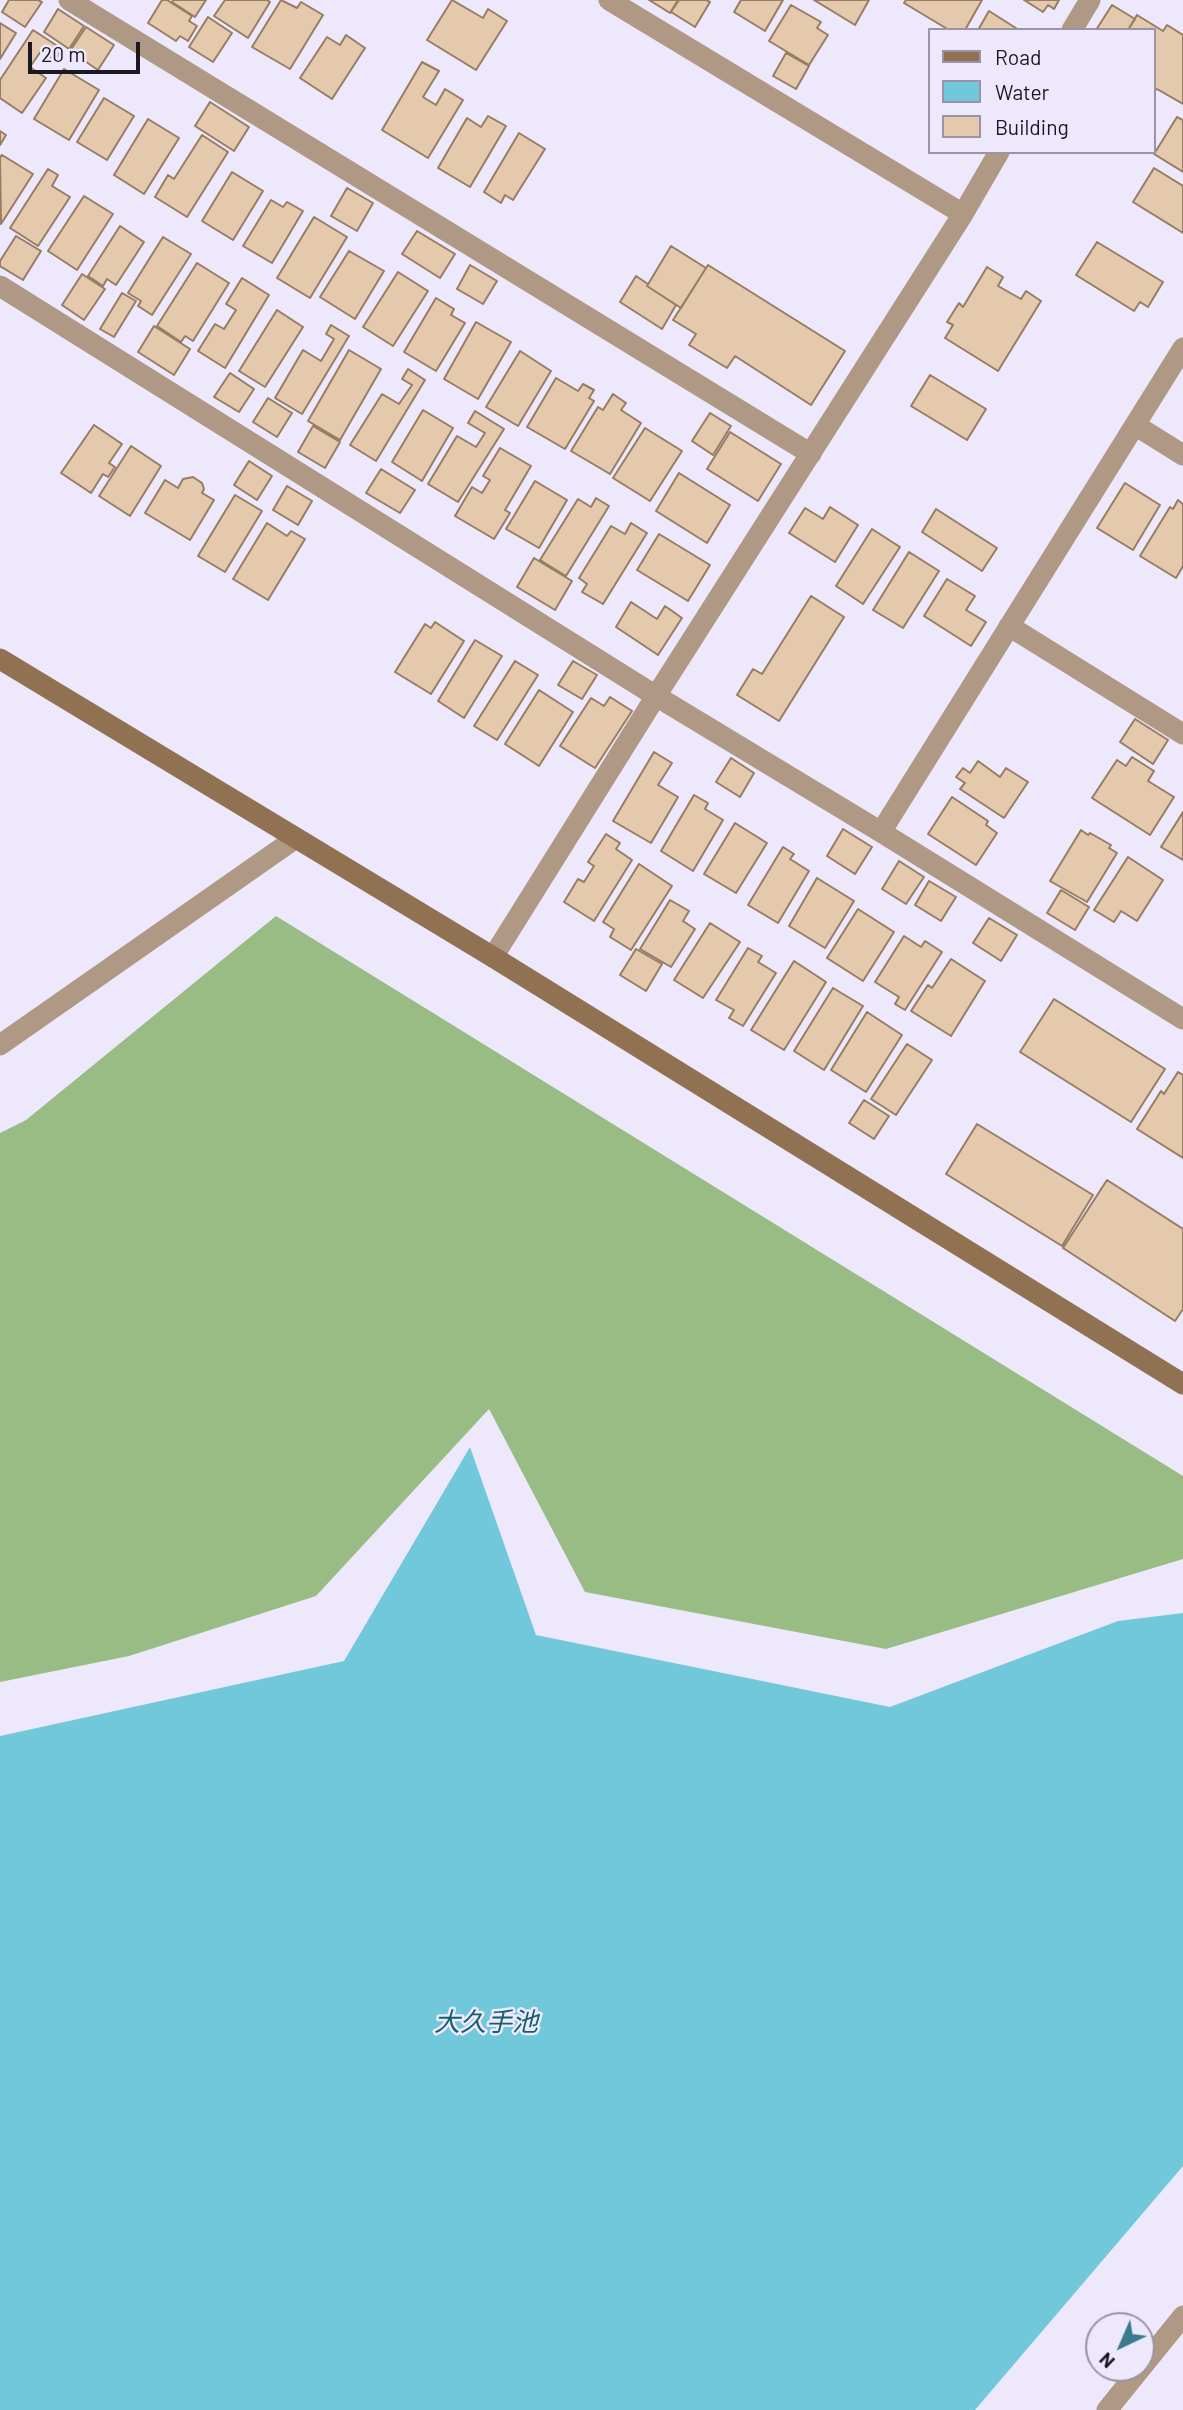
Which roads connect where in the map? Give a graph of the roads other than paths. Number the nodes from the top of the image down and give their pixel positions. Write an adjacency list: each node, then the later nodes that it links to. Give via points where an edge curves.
1 (69, 0): 10 (street)
2 (609, 0): 6 (street)
3 (1090, 0): 4 (street)
4 (1073, 28)
5 (998, 154): 6 (street)
6 (963, 214): 10 (street)
7 (0, 286): 14 (street)
8 (1183, 348): 9 (street)
9 (1135, 425): 11 (street); 12 (street)
10 (811, 454): 14 (street)
11 (1183, 455)
12 (1009, 626): 15 (street); 16 (street)
13 (0, 659): 17 (street)
14 (656, 696): 16 (street); 18 (street)
15 (1183, 734)
16 (881, 832): 19 (street)
17 (296, 838): 18 (street); 20 (street)
18 (493, 957): 21 (street)
19 (1183, 1019)
20 (0, 1045)
21 (1183, 1384)
22 (1183, 2316): 23 (street)
23 (1155, 2351)
24 (1130, 2382): 25 (street)
25 (1107, 2410)

